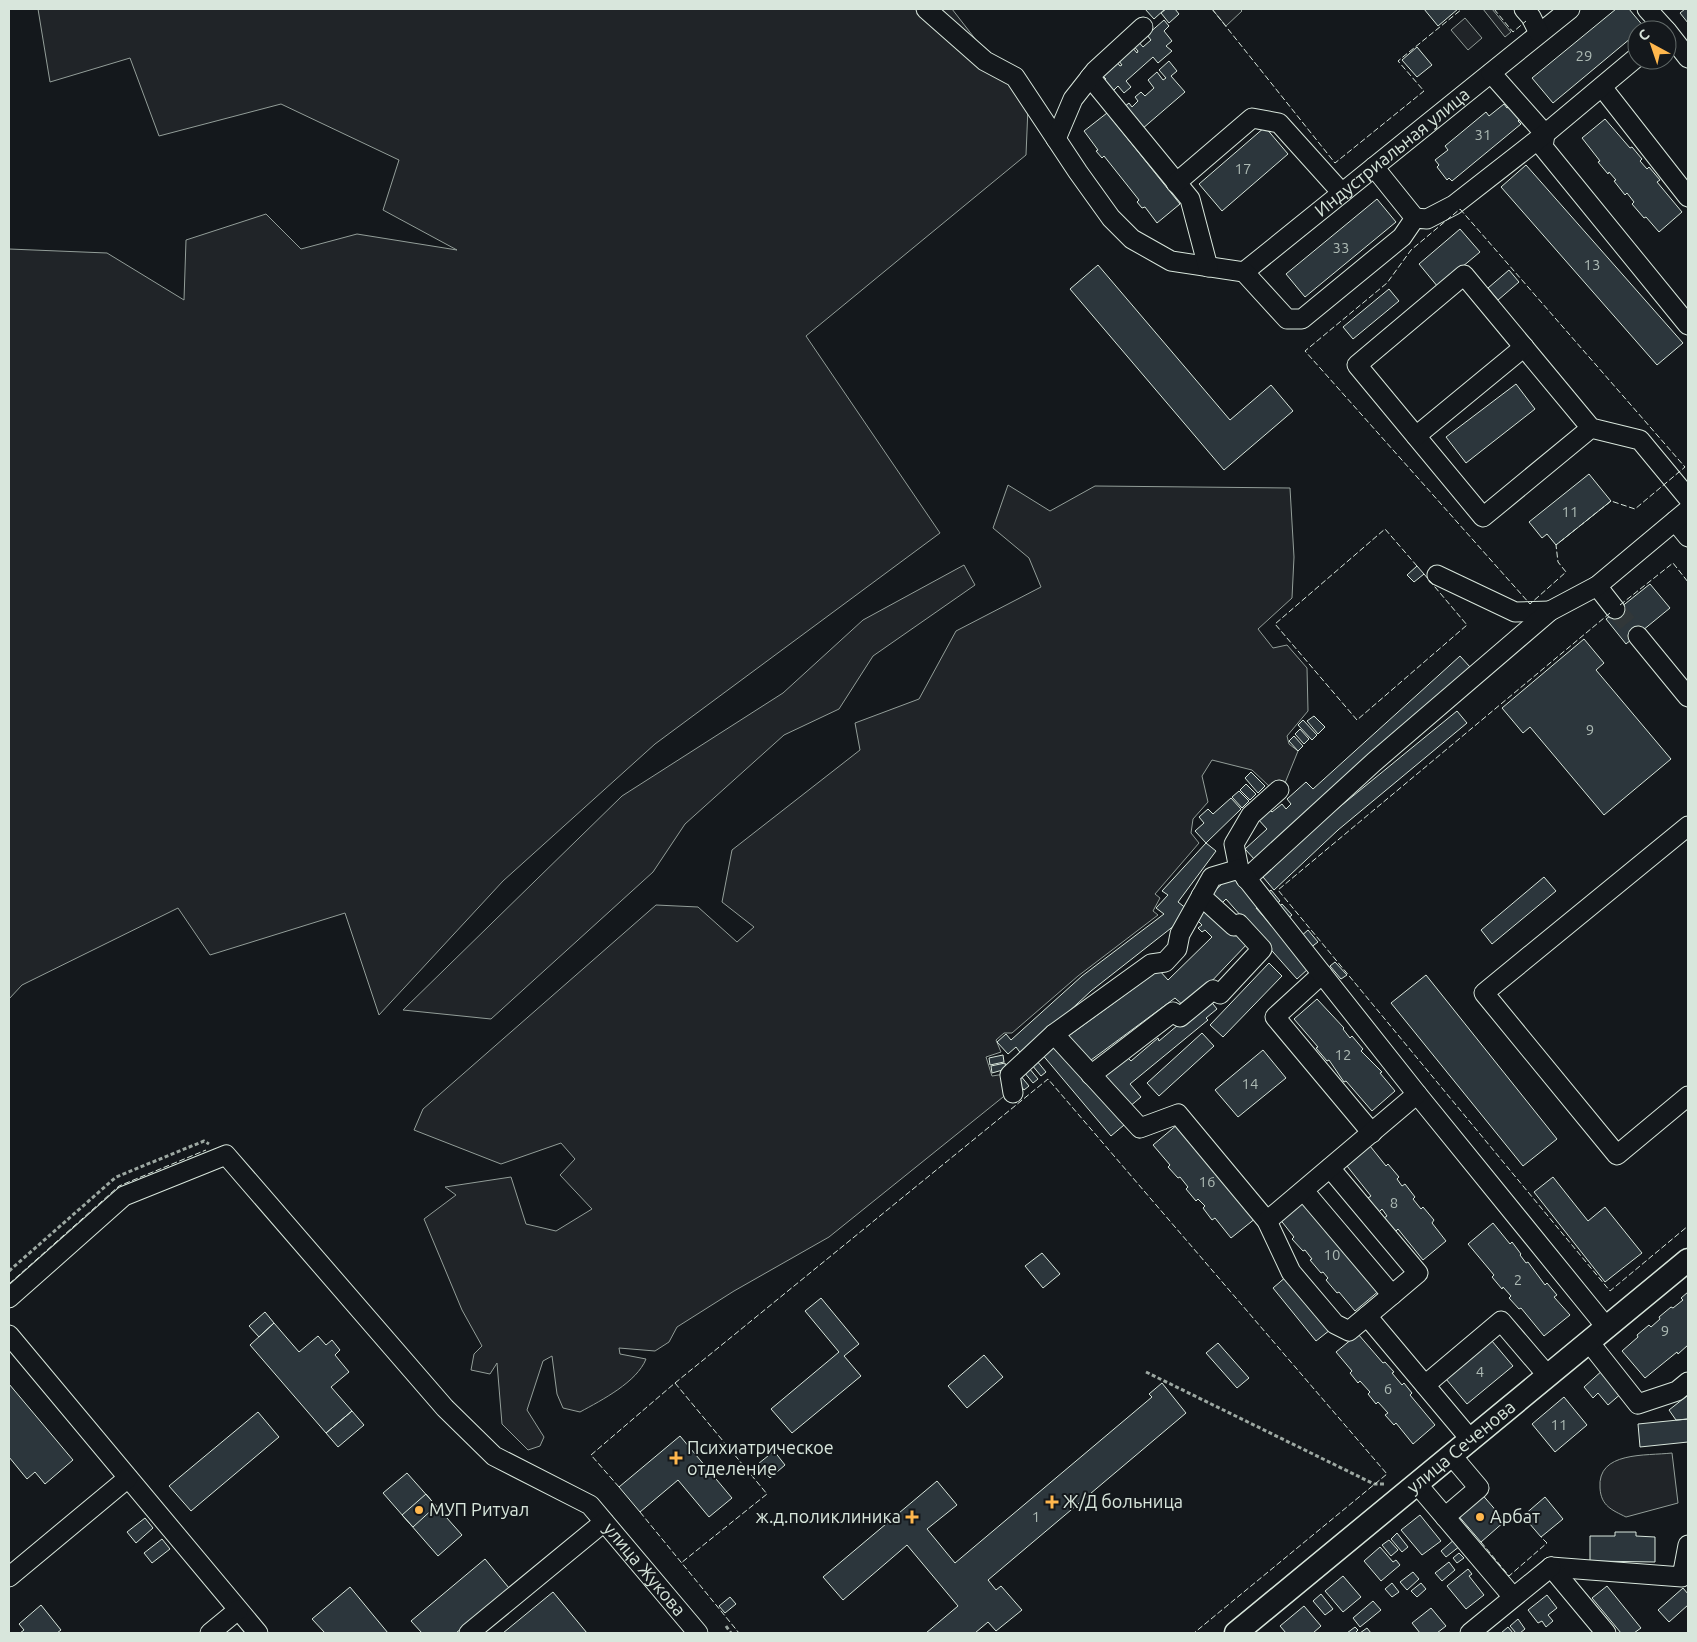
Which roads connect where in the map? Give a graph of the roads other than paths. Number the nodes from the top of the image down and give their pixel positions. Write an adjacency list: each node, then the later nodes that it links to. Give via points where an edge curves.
1 (926, 9): 15 (street, via 985,61 1015,77)
2 (1524, 9): 7 (street)
3 (1570, 9): 7 (street, Индустриальная улица)
4 (1647, 9): 5 (street)
5 (1656, 20)
6 (1143, 27): 12 (street)
7 (1540, 33): 11 (street, Индустриальная улица)
8 (1677, 44): 9 (street)
9 (1688, 58)
10 (1627, 66): 13 (street)
11 (1491, 73): 14 (street); 16 (street, Индустриальная улица)
12 (1090, 77): 15 (street, via 1073,99); 17 (street)
13 (1602, 87): 14 (street); 19 (street)
14 (1545, 134): 20 (street, via 1454,204 1427,219); 23 (street, via 1543,147)
15 (1056, 139): 21 (street, via 1112,218 1132,239 1171,261)
16 (1374, 167): 18 (street, Индустриальная улица); 20 (street)
17 (1176, 183): 18 (street, via 1252,118 1279,123); 21 (street, via 1190,199)
18 (1342, 193): 22 (street, Индустриальная улица)
19 (1688, 197)
20 (1415, 218): 22 (street, via 1402,237 1302,319 1287,319)
21 (1208, 267): 22 (street)
22 (1244, 272)
23 (1688, 325)
24 (1524, 347): 25 (street); 26 (street); 26 (street, via 1464,275 1357,365)
25 (1592, 428): 26 (street, via 1483,517); 27 (street, via 1640,440)
26 (1416, 436)
27 (1688, 498)
28 (1681, 516): 29 (street); 31 (street)
29 (1688, 537)
30 (1437, 575): 33 (street, via 1515,612)
31 (1597, 586): 32 (street); 33 (street)
32 (1615, 609)
33 (1550, 611): 38 (street)
34 (1638, 636): 35 (street)
35 (1688, 697)
36 (1279, 790): 38 (street, via 1251,815 1234,844)
37 (1688, 826): 45 (street, via 1484,994 1617,1155)
38 (1243, 874): 39 (street, via 1212,878); 40 (street)
39 (1201, 896): 41 (street, via 1180,934 1177,949 1165,962 1152,964); 42 (street, via 1234,926 1239,924 1262,949 1220,994 1213,990 1180,1017 1173,1012)
40 (1322, 974): 44 (street); 46 (street, via 1275,1016)
41 (1054, 1034): 42 (street); 43 (street, via 1010,1075)
42 (1091, 1074): 49 (street, via 1140,1128 1178,1114)
43 (1013, 1092)
44 (1417, 1094): 46 (street); 54 (street)
45 (1688, 1096)
46 (1372, 1133): 47 (street)
47 (1330, 1168): 48 (street); 51 (street, via 1418,1273)
48 (1304, 1191): 49 (street); 51 (street)
49 (1267, 1222): 53 (street, via 1291,1272 1335,1324 1349,1331)
50 (1688, 1260): 54 (main road, улица Сеченова)
51 (1392, 1295): 53 (street)
52 (9, 1298): 65 (street, улица Жукова, via 124,1196 226,1156 445,1408 494,1456 590,1505)
53 (1367, 1316): 59 (street)
54 (1607, 1328): 56 (main road, улица Сеченова)
55 (9, 1335): 62 (street)
56 (1589, 1342): 57 (main road, улица Сеченова); 58 (street, via 1638,1404 1677,1391)
57 (1548, 1376): 59 (street, via 1501,1321); 60 (main road, улица Сеченова)
58 (1688, 1382)
59 (1425, 1385): 60 (street)
60 (1471, 1440): 61 (main road, улица Сеченова)
61 (1452, 1456): 63 (main road, улица Сеченова); 64 (street, via 1479,1488)
62 (128, 1478): 68 (street); 70 (street)
63 (1417, 1484): 64 (street); 75 (main road, улица Сеченова)
64 (1445, 1517): 69 (street)
65 (604, 1522): 73 (street); 74 (street, улица Жукова)
66 (1688, 1545): 67 (street, via 1682,1577)
67 (1551, 1567): 69 (street); 77 (street)
68 (9, 1577)
69 (1513, 1597): 76 (street)
70 (238, 1610): 71 (street); 72 (street)
71 (210, 1633)
72 (258, 1633)
73 (469, 1633)
74 (698, 1633)
75 (1236, 1633)
76 (1470, 1633)
77 (1606, 1633)

